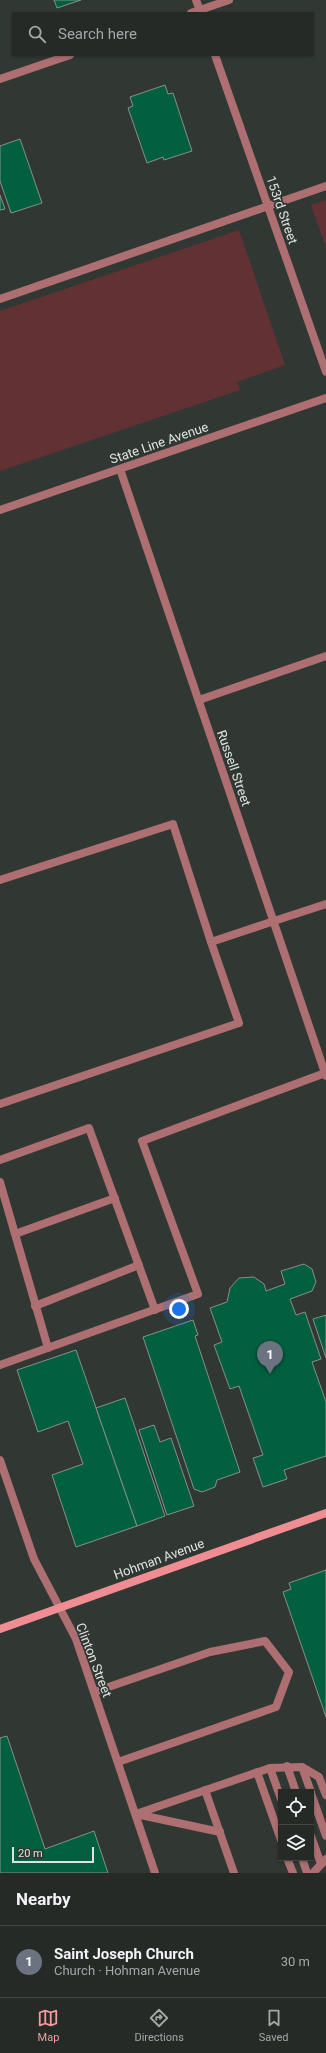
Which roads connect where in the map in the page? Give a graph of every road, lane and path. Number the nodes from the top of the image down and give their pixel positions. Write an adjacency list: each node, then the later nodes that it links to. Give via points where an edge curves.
1 (196, 0): 3 (street)
2 (229, 0): 3 (street)
3 (200, 12)
4 (67, 56): 6 (street)
5 (215, 56): 8 (street, 153rd Street)
6 (0, 79)
7 (326, 186): 8 (street)
8 (268, 206): 9 (street); 10 (street, 153rd Street)
9 (0, 299)
10 (326, 372)
11 (326, 398): 12 (street, State Line Avenue)
12 (120, 469): 13 (street, State Line Avenue); 15 (street, Russell Street)
13 (0, 510)
14 (326, 656): 15 (street)
15 (198, 700): 18 (street, Russell Street)
16 (0, 880): 19 (street, via 173,824)
17 (326, 904): 18 (street)
18 (274, 921): 19 (street); 20 (street, Russell Street)
19 (211, 942): 21 (street, via 238,1023)
20 (326, 1075): 28 (street, via 142,1142 198,1294)
21 (0, 1104)
22 (0, 1160): 24 (street, via 89,1128)
23 (0, 1182): 25 (street)
24 (115, 1198): 25 (street); 26 (street)
25 (15, 1234): 27 (street)
26 (139, 1265): 27 (street); 28 (street)
27 (35, 1306): 29 (street)
28 (155, 1310): 29 (street)
29 (48, 1348): 30 (street)
30 (0, 1366)
31 (0, 1460): 33 (street, Clinton Street, via 34,1559)
32 (326, 1513): 33 (main road, Hohman Avenue)
33 (59, 1608): 34 (main road, Hohman Avenue); 35 (street, Clinton Street, via 76,1639)
34 (0, 1629)
35 (94, 1692): 36 (street, Clinton Street); 36 (street, via 210,1652 265,1641 289,1672 276,1707)
36 (118, 1762): 47 (street, Clinton Street)
37 (287, 1766): 38 (street); 39 (street); 41 (street)
38 (302, 1767): 42 (street); 45 (street, via 319,1777)
39 (270, 1768): 40 (street); 44 (street)
40 (257, 1772): 43 (street); 49 (street)
41 (295, 1789)
42 (310, 1789)
43 (205, 1790): 47 (street); 48 (street)
44 (278, 1791)
45 (326, 1795)
46 (314, 1801): 50 (street)
47 (136, 1814): 48 (street); 55 (street, Clinton Street)
48 (220, 1832): 56 (street)
49 (278, 1832)
50 (326, 1836)
51 (314, 1842): 54 (street)
52 (288, 1861): 57 (street)
53 (303, 1861): 58 (street)
54 (324, 1861): 59 (street)
55 (155, 1873)
56 (234, 1873)
57 (293, 1873)
58 (307, 1873)
59 (313, 1873)

